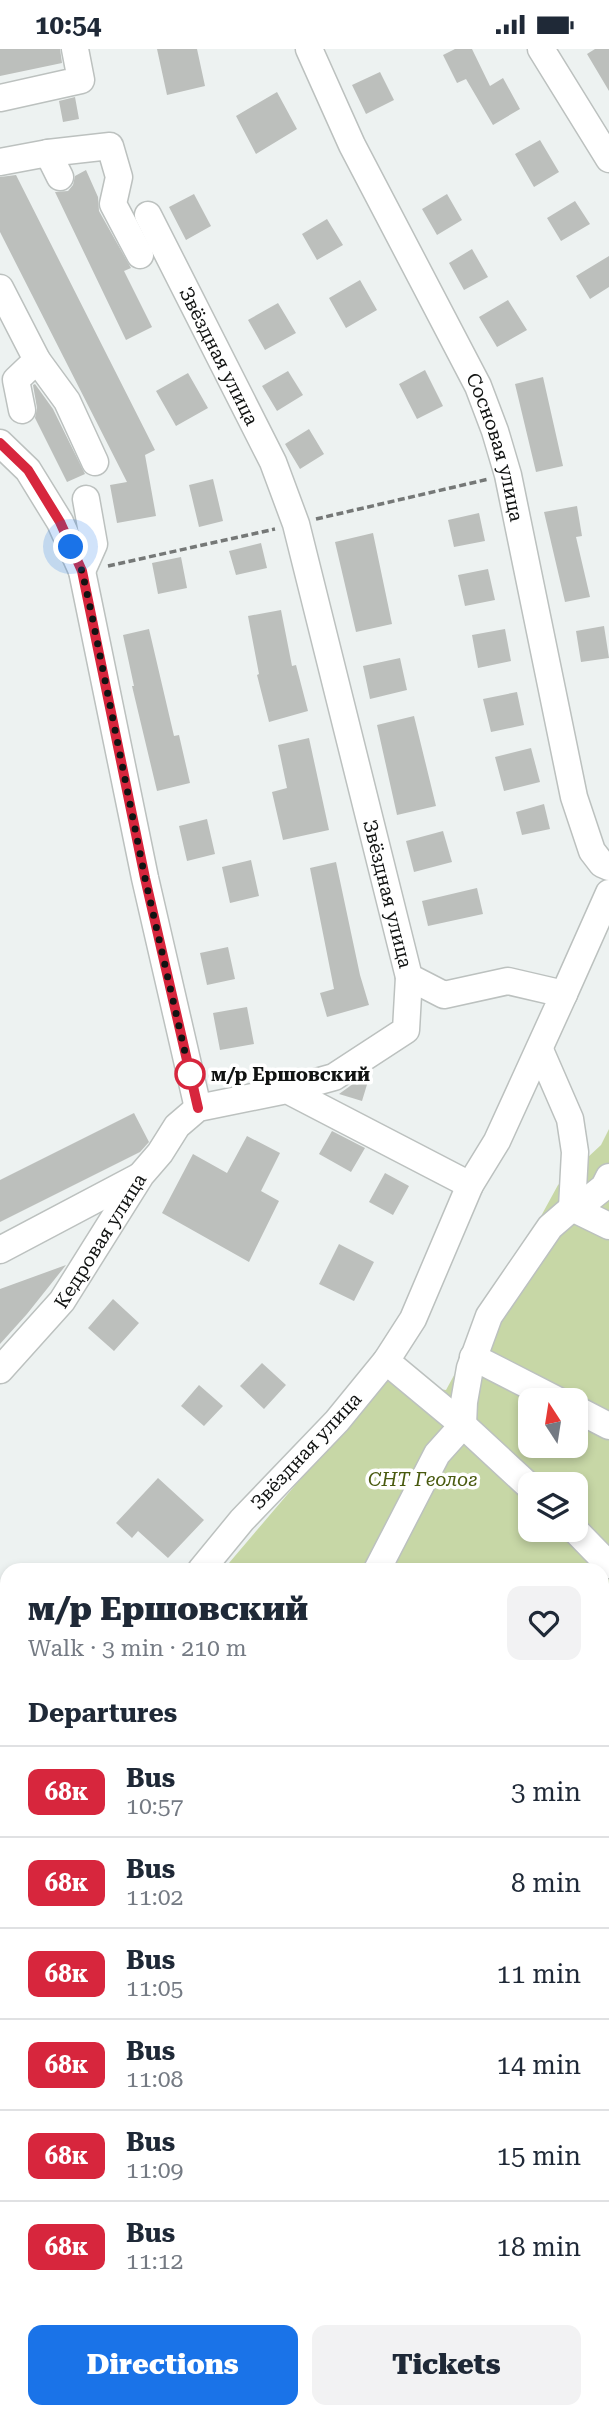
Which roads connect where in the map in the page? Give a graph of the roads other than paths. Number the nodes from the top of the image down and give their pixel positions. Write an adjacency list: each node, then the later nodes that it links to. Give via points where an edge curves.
1 (75, 49): 4 (street, via 82,80)
2 (309, 49): 18 (street, Сосновая улица, via 352,145 478,386 495,431 574,797 592,851)
3 (541, 49): 6 (street)
4 (0, 98)
5 (48, 153): 7 (street); 8 (street); 10 (street, via 110,146 118,177 113,204)
6 (609, 159)
7 (0, 162)
8 (60, 177)
9 (148, 215): 20 (street, Звёздная улица, via 272,462 296,524)
10 (140, 254)
11 (0, 288): 12 (street)
12 (37, 360): 13 (street, via 16,380); 15 (street, via 67,401)
13 (22, 410)
14 (0, 443): 17 (street, via 28,470 60,522)
15 (95, 462)
16 (86, 499): 17 (street, via 94,544)
17 (82, 571): 24 (street)
18 (609, 867)
19 (609, 893): 21 (street)
20 (409, 977): 21 (street, Звёздная улица, via 444,995 508,981); 23 (street, via 406,1030 334,1077)
21 (564, 994): 22 (street, Звёздная улица)
22 (540, 1050): 27 (street, Звёздная улица, via 497,1141); 28 (street, via 570,1119 575,1152)
23 (287, 1090): 24 (street); 27 (street)
24 (198, 1108): 25 (street, Кедровая улица, via 177,1126)
25 (141, 1175): 30 (street); 33 (street, Кедровая улица, via 62,1301)
26 (609, 1177): 28 (street, via 604,1187)
27 (470, 1185): 32 (street, Звёздная улица, via 413,1319)
28 (572, 1208): 29 (street); 31 (street, via 550,1227 489,1316)
29 (609, 1226)
30 (0, 1250)
31 (473, 1357): 34 (street); 36 (street)
32 (386, 1361): 36 (street); 40 (street, Звёздная улица)
33 (0, 1370)
34 (534, 1388)
35 (588, 1415): 37 (street)
36 (463, 1425): 38 (street); 41 (street, via 437,1454)
37 (609, 1426)
38 (518, 1476)
39 (587, 1542): 42 (street)
40 (207, 1563)
41 (381, 1563)
42 (607, 1563)

